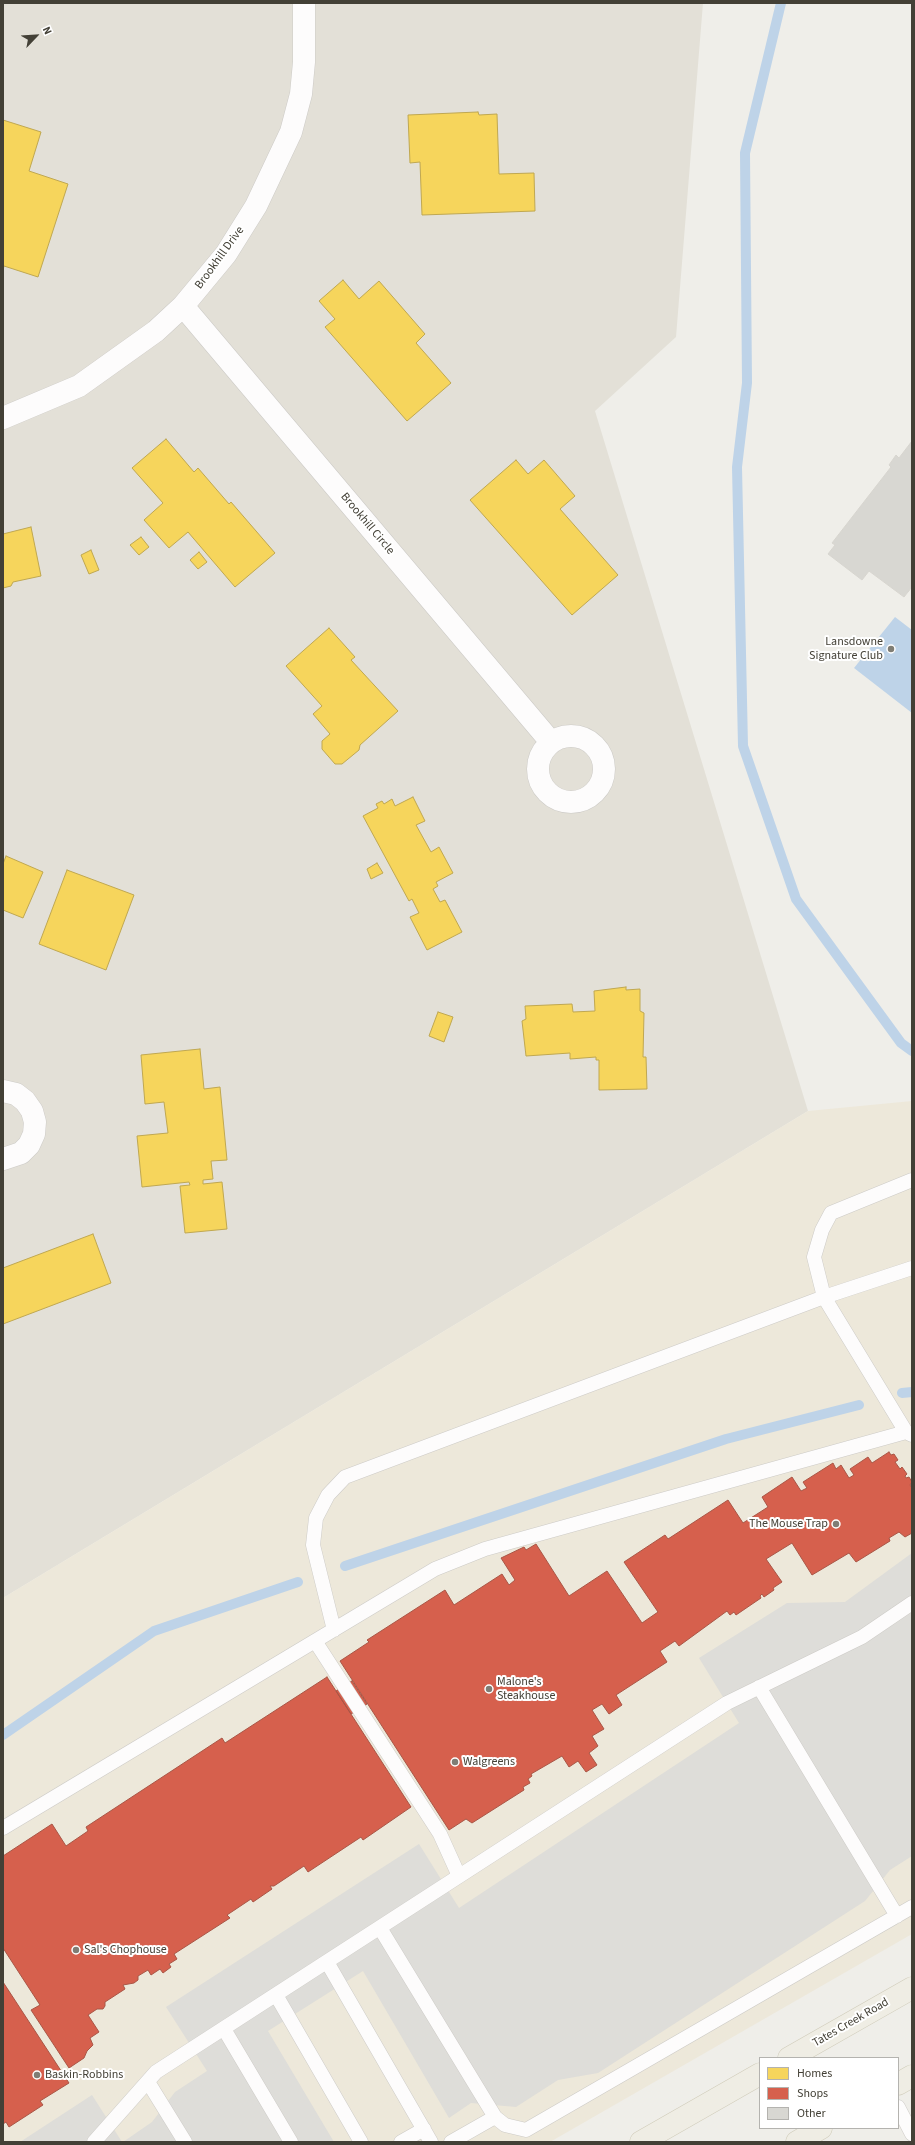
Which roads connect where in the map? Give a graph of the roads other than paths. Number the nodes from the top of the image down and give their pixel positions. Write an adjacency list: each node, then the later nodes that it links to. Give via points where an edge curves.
1 (304, 3): 2 (street, Brookhill Drive, via 301,94 291,132 256,206 226,254)
2 (183, 306): 3 (street, Brookhill Drive, via 156,331 79,386); 4 (street, Brookhill Circle)
3 (3, 418)
4 (551, 742)
5 (3, 1091): 6 (street, via 16,1094 25,1101 32,1111 35,1122 34,1134 29,1145 21,1154)
6 (3, 1159)
7 (912, 1180): 9 (lane, via 831,1213 822,1230 814,1257)
8 (912, 1268): 9 (lane)
9 (824, 1297): 10 (lane); 12 (lane, via 345,1477 328,1495 316,1518 313,1546)
10 (909, 1433): 12 (lane, via 485,1549 435,1569)
11 (912, 1603): 14 (lane, via 862,1637)
12 (334, 1630): 13 (lane)
13 (315, 1641): 15 (lane); 16 (lane, via 440,1834)
14 (759, 1687): 16 (lane, via 720,1708); 18 (lane)
15 (3, 1828)
16 (459, 1876): 19 (lane)
17 (912, 1907): 18 (lane)
18 (897, 1916): 30 (lane, via 526,2130 505,2125)
19 (380, 1928): 20 (lane); 30 (lane)
20 (327, 1962): 22 (lane); 31 (lane)
21 (912, 1988): 24 (main road, Tates Creek Road)
22 (276, 1995): 23 (lane); 37 (lane)
23 (224, 2029): 27 (lane, via 156,2072); 36 (lane)
24 (791, 2057)
25 (759, 2075): 41 (main road)
26 (912, 2076): 28 (main road)
27 (148, 2082): 34 (lane); 35 (lane)
28 (899, 2083)
29 (899, 2109): 33 (lane)
30 (495, 2117): 40 (lane)
31 (424, 2129): 38 (lane); 39 (lane)
32 (819, 2129): 42 (main road)
33 (912, 2134)
34 (94, 2142)
35 (185, 2142)
36 (291, 2142)
37 (362, 2142)
38 (400, 2142)
39 (431, 2142)
40 (451, 2142)
41 (641, 2142)
42 (797, 2142)

